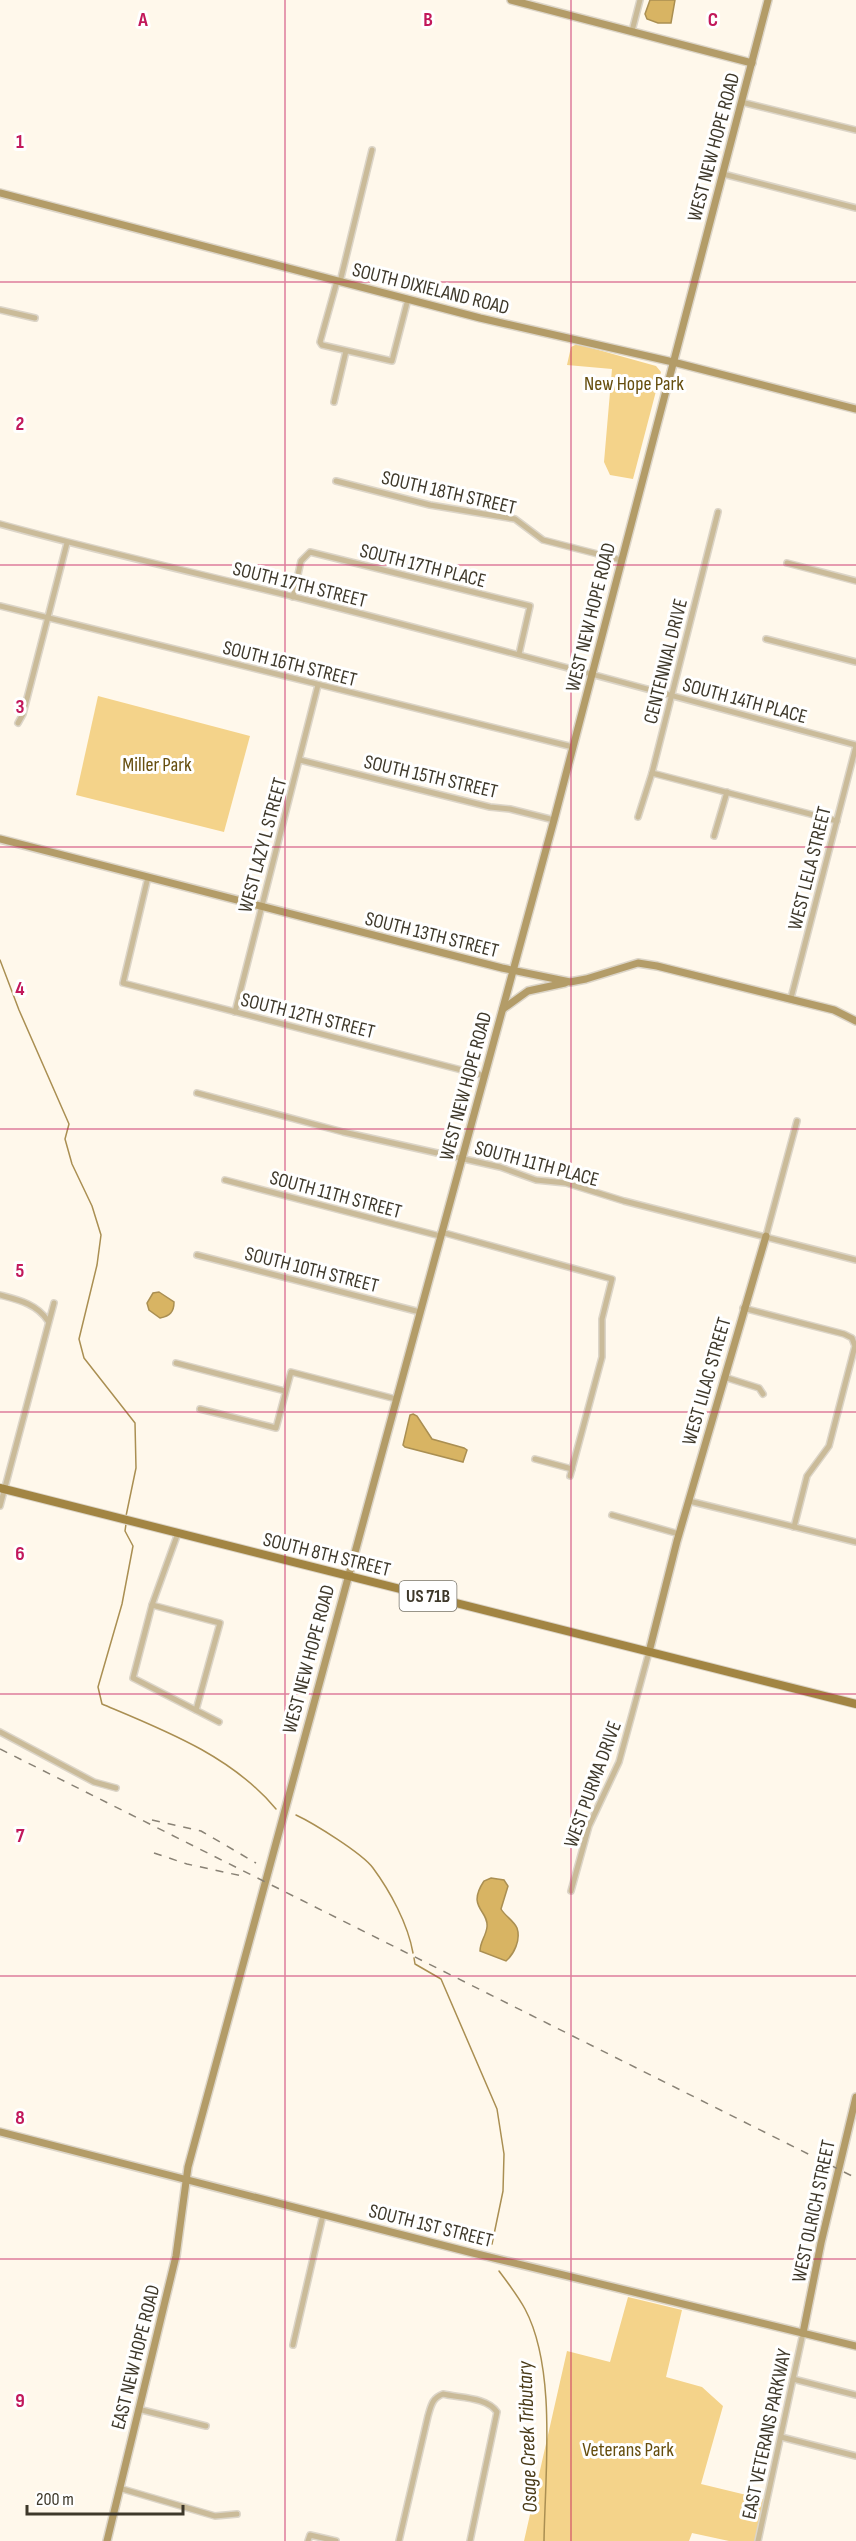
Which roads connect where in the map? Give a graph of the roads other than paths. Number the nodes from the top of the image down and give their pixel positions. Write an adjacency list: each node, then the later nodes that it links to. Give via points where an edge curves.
1 (511, 0): 4 (main road)
2 (640, 0): 4 (street)
3 (768, 0): 5 (main road, WEST NEW HOPE ROAD)
4 (632, 31): 5 (main road)
5 (752, 63): 6 (main road, WEST NEW HOPE ROAD)
6 (741, 102): 7 (street); 9 (main road, WEST NEW HOPE ROAD)
7 (856, 130)
8 (372, 150): 12 (street)
9 (723, 174): 11 (street); 17 (main road, WEST NEW HOPE ROAD)
10 (0, 193): 12 (main road, SOUTH DIXIELAND ROAD)
11 (856, 208)
12 (338, 281): 13 (main road, SOUTH DIXIELAND ROAD); 16 (street, via 320,342)
13 (408, 299): 16 (street, via 393,361); 17 (main road, SOUTH DIXIELAND ROAD)
14 (0, 309): 15 (street)
15 (34, 318)
16 (346, 351): 18 (street)
17 (673, 362): 19 (main road, SOUTH DIXIELAND ROAD); 24 (main road, WEST NEW HOPE ROAD)
18 (333, 402)
19 (856, 409)
20 (336, 481): 24 (street, SOUTH 18TH STREET, via 430,505 515,519 543,540)
21 (718, 512): 35 (street, CENTENNIAL DRIVE)
22 (0, 524): 23 (street, SOUTH 17TH STREET)
23 (67, 543): 27 (street, SOUTH 17TH STREET); 29 (street)
24 (621, 560): 33 (main road, WEST NEW HOPE ROAD)
25 (787, 563): 26 (street)
26 (856, 581)
27 (293, 597): 31 (street, SOUTH 17TH STREET); 31 (street, SOUTH 17TH PLACE, via 301,561 310,552 530,606)
28 (0, 606): 29 (street, SOUTH 16TH STREET)
29 (46, 619): 34 (street, SOUTH 16TH STREET); 36 (street, via 24,714)
30 (766, 639): 32 (street)
31 (519, 654): 33 (street, SOUTH 17TH STREET)
32 (856, 662)
33 (593, 673): 35 (street, SOUTH 14TH PLACE); 38 (main road, WEST NEW HOPE ROAD)
34 (318, 685): 38 (street, SOUTH 16TH STREET); 39 (street, WEST LAZY L STREET)
35 (671, 696): 37 (street, SOUTH 14TH PLACE); 40 (street, CENTENNIAL DRIVE)
36 (18, 723)
37 (856, 746): 41 (street, WEST LELA STREET)
38 (573, 747): 45 (main road, WEST NEW HOPE ROAD)
39 (300, 759): 45 (street, SOUTH 15TH STREET); 50 (street, WEST LAZY L STREET)
40 (652, 773): 43 (street); 44 (street, CENTENNIAL DRIVE)
41 (849, 775): 42 (street); 46 (street, WEST LELA STREET)
42 (856, 777)
43 (727, 792): 46 (street); 47 (street)
44 (638, 817)
45 (554, 820): 51 (main road, WEST NEW HOPE ROAD)
46 (837, 821): 53 (street, WEST LELA STREET)
47 (714, 836)
48 (0, 839): 49 (main road, SOUTH 13TH STREET)
49 (148, 877): 50 (main road, SOUTH 13TH STREET); 55 (street, SOUTH 12TH STREET, via 123,983)
50 (261, 907): 51 (main road, SOUTH 13TH STREET); 55 (street, WEST LAZY L STREET)
51 (514, 970): 52 (main road, SOUTH 13TH STREET); 54 (main road, WEST NEW HOPE ROAD)
52 (570, 982): 53 (main road, SOUTH 13TH STREET, via 638,963); 54 (main road, via 528,991)
53 (791, 998): 56 (main road, SOUTH 13TH STREET, via 834,1010)
54 (503, 1009): 57 (main road, WEST NEW HOPE ROAD)
55 (235, 1012): 57 (street, SOUTH 12TH STREET)
56 (856, 1021)
57 (485, 1076): 60 (main road, WEST NEW HOPE ROAD)
58 (197, 1093): 60 (street, SOUTH 11TH PLACE)
59 (797, 1121): 63 (street, WEST LILAC STREET)
60 (462, 1159): 62 (main road, WEST NEW HOPE ROAD); 63 (street, SOUTH 11TH PLACE)
61 (225, 1180): 62 (street, SOUTH 11TH STREET)
62 (440, 1234): 69 (main road, WEST NEW HOPE ROAD); 78 (street, SOUTH 11TH STREET, via 612,1279 602,1318 602,1357)
63 (766, 1236): 65 (street, SOUTH 11TH PLACE); 68 (main road, WEST LILAC STREET)
64 (197, 1256): 69 (street, SOUTH 10TH STREET)
65 (856, 1260)
66 (0, 1295): 70 (street, via 40,1310)
67 (54, 1303): 70 (street)
68 (743, 1308): 72 (main road, WEST LILAC STREET); 84 (street, via 844,1334 852,1338 855,1346 829,1446 807,1476)
69 (420, 1312): 75 (main road, WEST NEW HOPE ROAD)
70 (48, 1321): 80 (street)
71 (176, 1363): 73 (street)
72 (724, 1377): 74 (street, via 759,1388); 81 (main road, WEST LILAC STREET)
73 (285, 1391): 75 (street, via 291,1372); 76 (street, via 276,1428)
74 (763, 1394)
75 (396, 1399): 88 (main road, WEST NEW HOPE ROAD)
76 (200, 1409)
77 (535, 1459): 78 (street)
78 (572, 1469): 79 (street)
79 (570, 1476)
80 (2, 1489): 82 (street); 85 (main road, SOUTH 8TH STREET / US 71B)
81 (689, 1501): 84 (street); 86 (main road, WEST LILAC STREET)
82 (0, 1506)
83 (612, 1515): 86 (street)
84 (794, 1527): 87 (street)
85 (178, 1533): 88 (main road, SOUTH 8TH STREET / US 71B); 89 (street)
86 (679, 1534): 90 (main road, WEST LILAC STREET)
87 (856, 1542)
88 (347, 1576): 90 (main road, SOUTH 8TH STREET / US 71B); 99 (main road, WEST NEW HOPE ROAD)
89 (152, 1605): 92 (street, via 133,1678); 92 (street, via 220,1623)
90 (649, 1652): 91 (main road, SOUTH 8TH STREET / US 71B); 96 (street, WEST PURMA DRIVE, via 621,1755 589,1826)
91 (856, 1704)
92 (196, 1710): 93 (street)
93 (219, 1722)
94 (0, 1732): 95 (street, via 94,1782)
95 (116, 1788)
96 (571, 1892)
97 (856, 2097): 101 (main road, WEST OLRICH STREET, via 820,2243)
98 (0, 2132): 99 (main road, SOUTH 1ST STREET)
99 (186, 2180): 100 (main road, SOUTH 1ST STREET); 106 (main road, EAST NEW HOPE ROAD, via 176,2256)
100 (323, 2215): 101 (main road, SOUTH 1ST STREET); 102 (street)
101 (803, 2334): 103 (main road, SOUTH 1ST STREET); 104 (street, EAST VETERANS PARKWAY)
102 (293, 2344)
103 (856, 2346)
104 (793, 2379): 105 (street); 108 (street, EAST VETERANS PARKWAY)
105 (856, 2395)
106 (138, 2409): 107 (street); 110 (main road, EAST NEW HOPE ROAD)
107 (206, 2426)
108 (781, 2437): 109 (street); 117 (street, EAST VETERANS PARKWAY)
109 (856, 2456)
110 (119, 2488): 111 (street, via 215,2516); 113 (main road, EAST NEW HOPE ROAD)
111 (237, 2514)
112 (309, 2538): 114 (street)
113 (107, 2541)
114 (336, 2541)
115 (399, 2541): 116 (street, via 428,2416 436,2397 443,2394 486,2402 497,2412)
116 (470, 2541)
117 (758, 2541)

